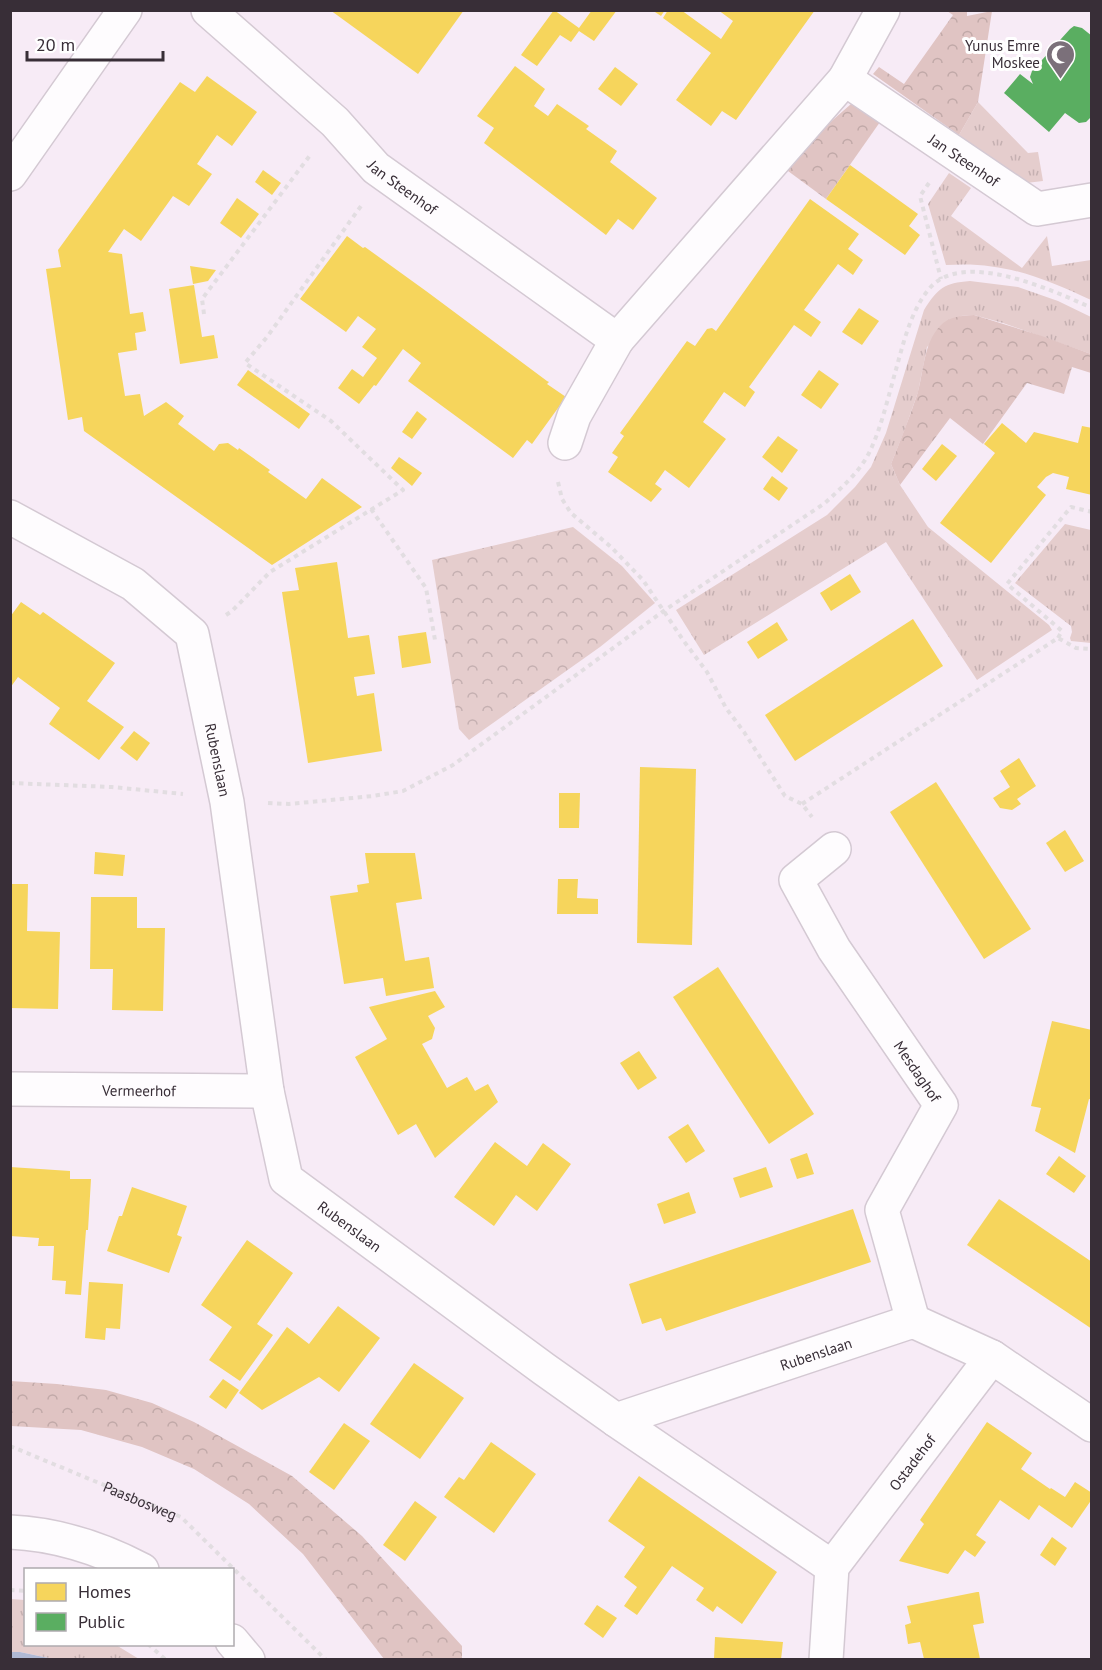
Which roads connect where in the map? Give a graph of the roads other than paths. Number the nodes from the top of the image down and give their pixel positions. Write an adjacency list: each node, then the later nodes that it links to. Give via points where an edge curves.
1 (125, 10): 5 (street)
2 (208, 10): 7 (street, Jan Steenhof, via 335,122 376,168)
3 (883, 10): 4 (street)
4 (846, 79): 6 (street, Jan Steenhof, via 1037,209); 7 (street)
5 (10, 174)
6 (1092, 200)
7 (617, 340): 8 (street, via 574,416)
8 (565, 443)
9 (10, 517): 12 (street, Rubenslaan, via 133,584 192,633 227,802)
10 (834, 849): 13 (street, Mesdaghof, via 796,880 834,949 941,1105 882,1210)
11 (10, 1089): 12 (street, Vermeerhof)
12 (267, 1091): 15 (street, Rubenslaan, via 286,1179)
13 (913, 1321): 14 (street); 15 (street, Rubenslaan)
14 (992, 1357): 16 (street); 18 (street, Ostadehof)
15 (616, 1420): 18 (street)
16 (1092, 1425)
17 (10, 1532): 19 (street, via 35,1533 78,1544)
18 (832, 1567): 22 (street)
19 (140, 1568)
20 (234, 1643): 21 (street)
21 (248, 1659)
22 (826, 1659)

